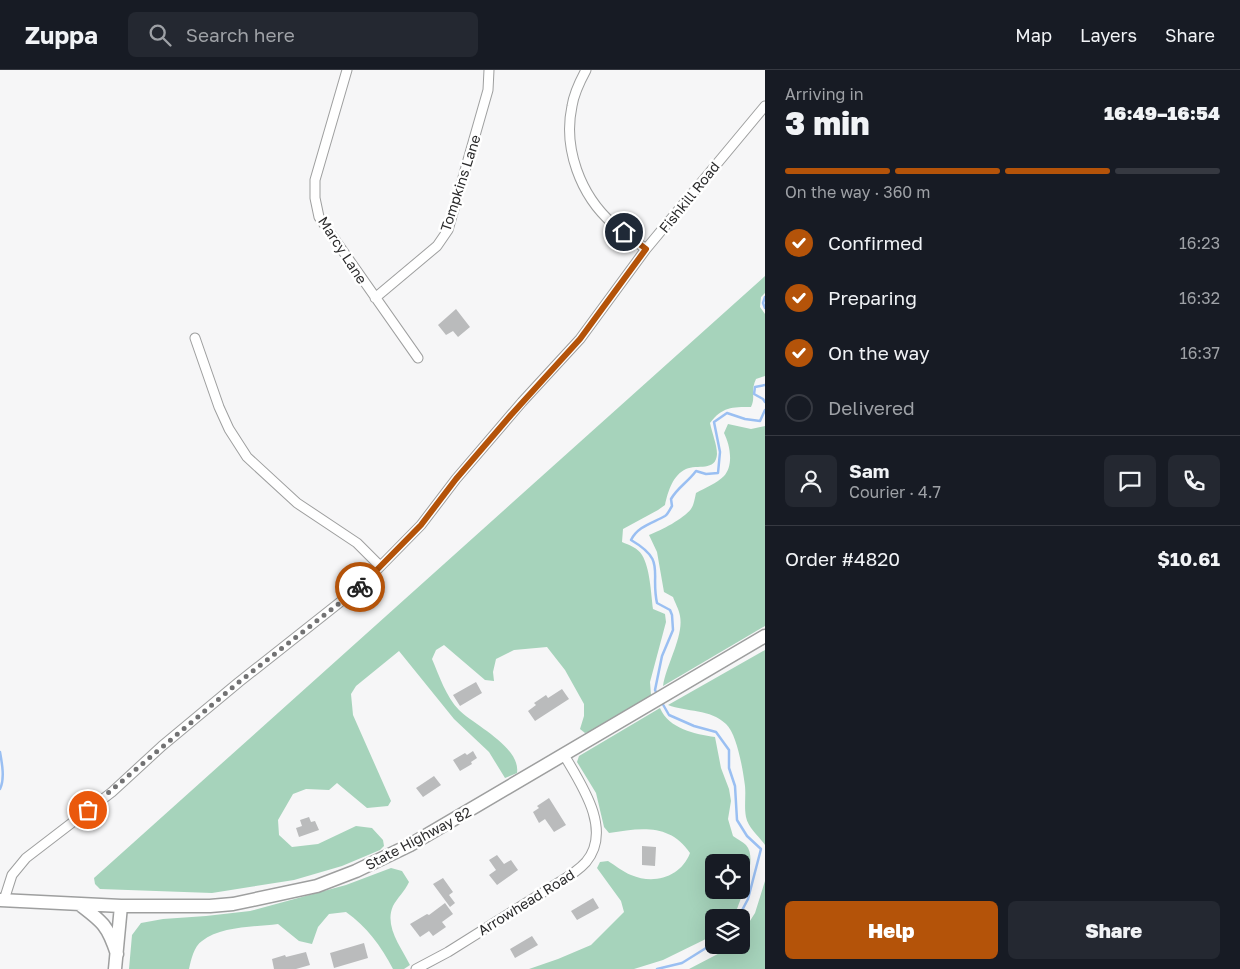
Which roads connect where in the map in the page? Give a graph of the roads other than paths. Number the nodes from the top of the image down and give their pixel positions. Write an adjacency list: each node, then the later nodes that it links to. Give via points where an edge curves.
1 (347, 70): 6 (street, Marcy Lane, via 315,180 314,198 320,217)
2 (489, 70): 6 (street, Tompkins Lane, via 488,90 448,230 437,246)
3 (586, 70): 5 (street, via 572,104 569,131 572,156 592,200 612,223)
4 (765, 106): 5 (street, Fishkill Road)
5 (646, 249): 9 (street, Fishkill Road, via 580,339 456,479 421,525)
6 (375, 298): 8 (street, Marcy Lane)
7 (194, 338): 9 (street, via 219,408 247,457 297,503 357,543)
8 (418, 358)
9 (380, 566): 12 (street, Fishkill Road, via 363,584 162,746 112,792 26,858 12,875)
10 (765, 636): 11 (main road, State Highway 82)
11 (564, 755): 14 (main road, State Highway 82, via 404,849 317,886 233,904); 17 (street, Arrowhead Road, via 586,794 596,822 596,841 586,861 558,883)
12 (2, 900): 13 (main road, State Highway 82)
13 (79, 904): 14 (main road, State Highway 82); 15 (main road, via 102,922 110,933)
14 (121, 906): 15 (main road)
15 (117, 954): 16 (main road)
16 (115, 969)
17 (416, 969)

